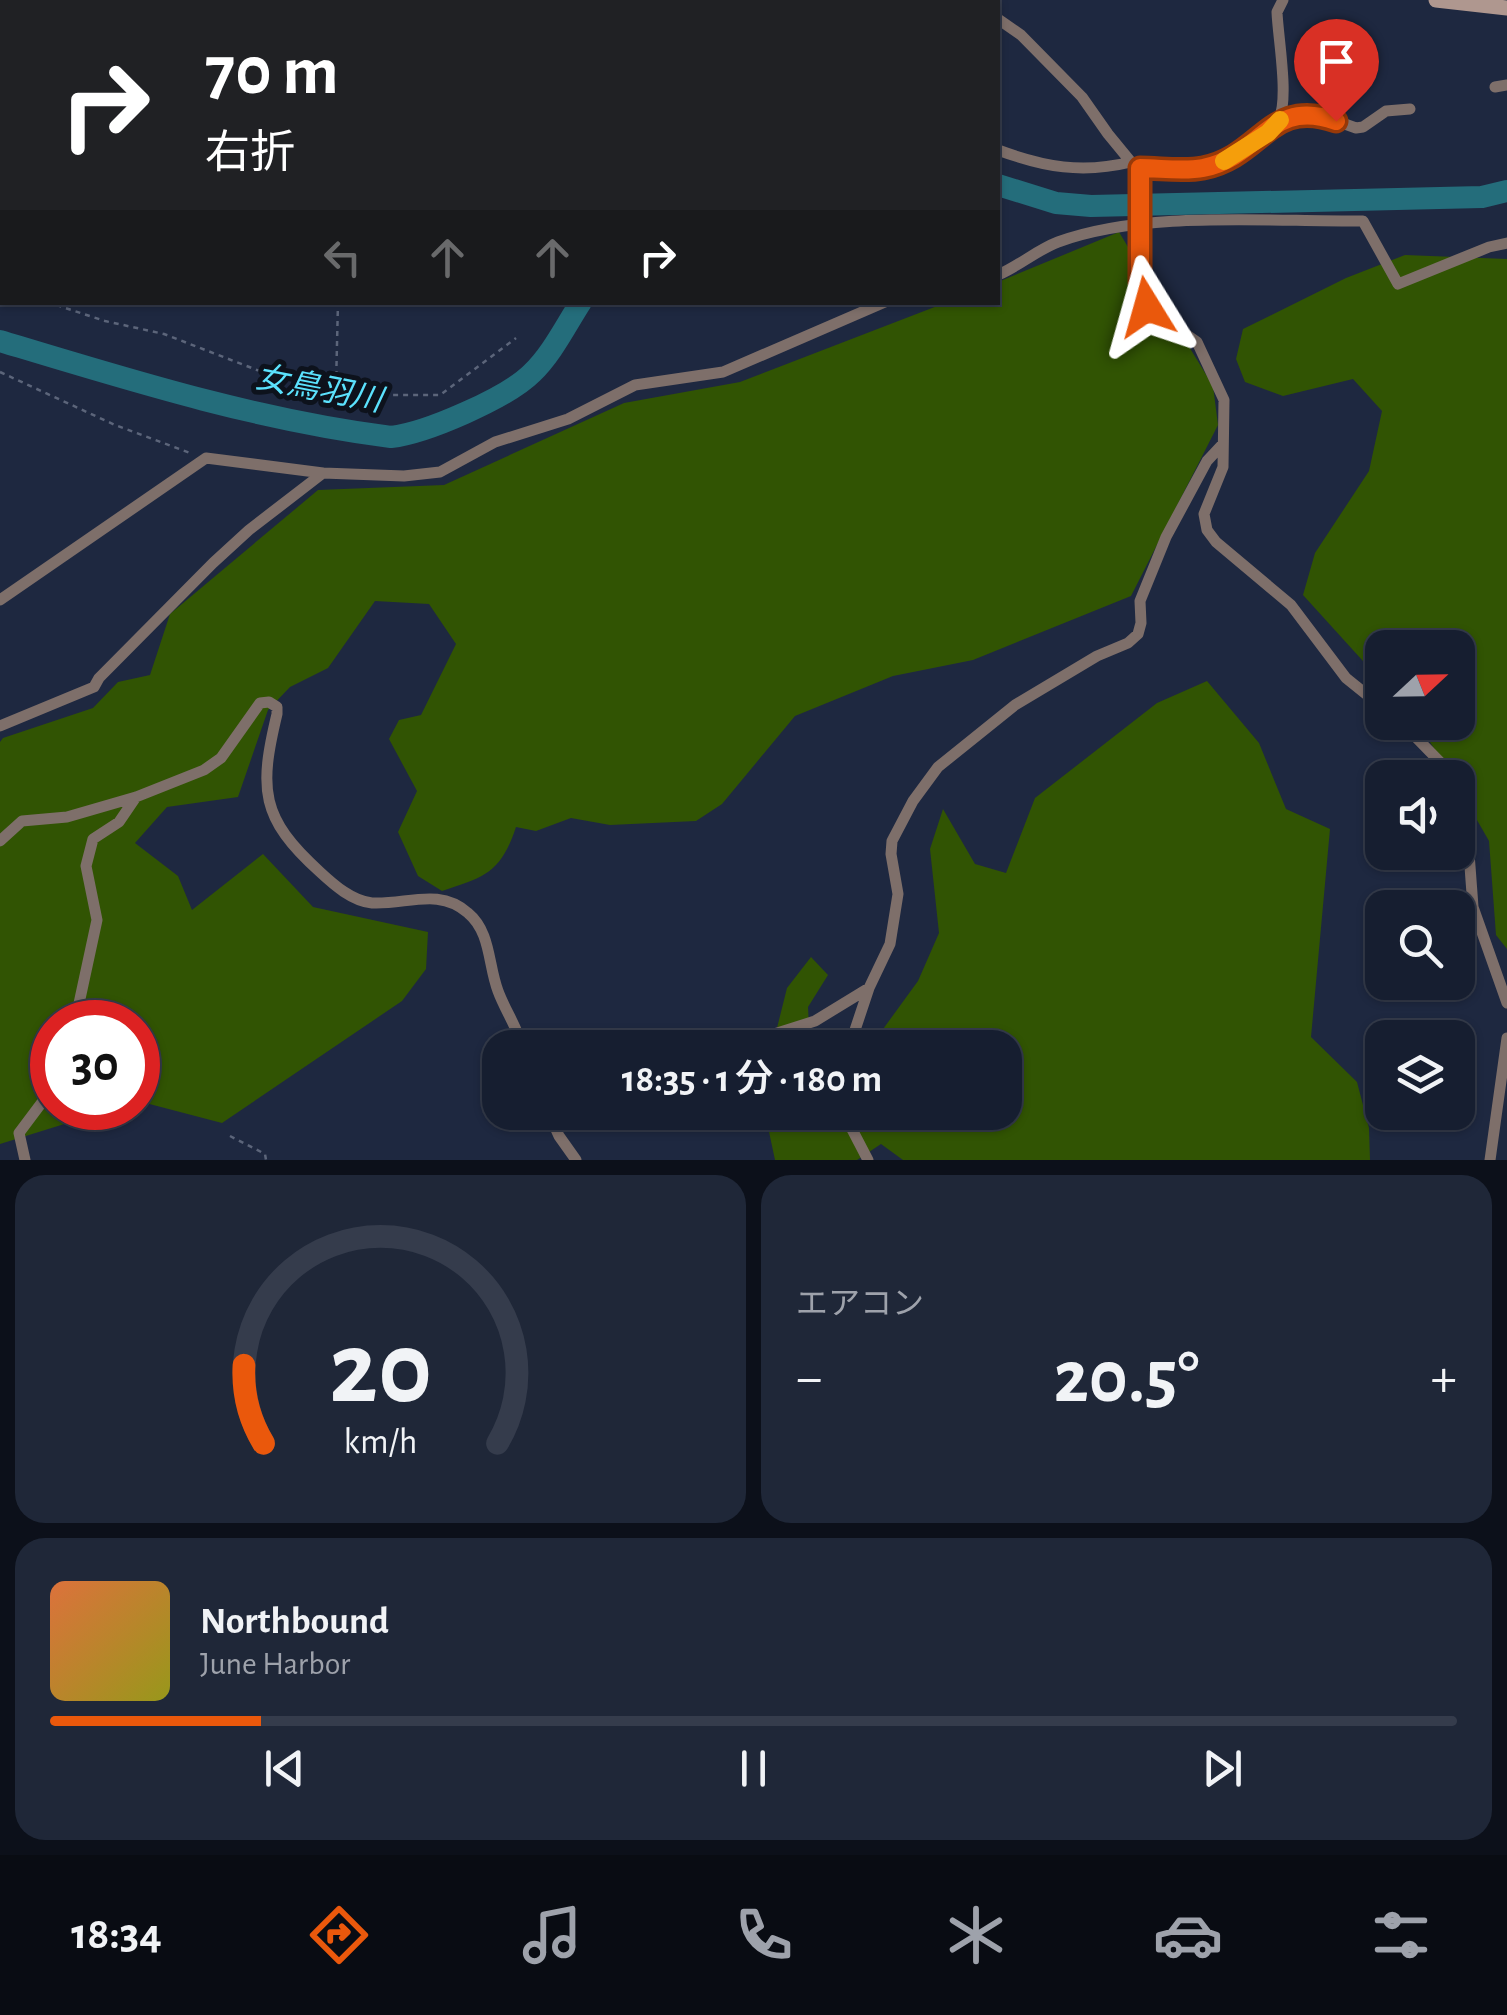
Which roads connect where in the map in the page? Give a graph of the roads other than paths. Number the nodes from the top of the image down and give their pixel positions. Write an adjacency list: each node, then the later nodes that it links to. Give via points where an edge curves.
1 (1283, 0): 6 (street, via 1276,12)
2 (1436, 0): 3 (main road)
3 (1507, 8)
4 (1000, 20): 8 (street, via 1082,97)
5 (1410, 109): 6 (street, via 1386,111 1356,128 1317,114)
6 (1279, 120): 8 (street, via 1234,156 1202,168)
7 (1000, 151): 8 (street, via 1059,168)
8 (1137, 167): 9 (street)
9 (1139, 222): 10 (street, via 1363,221 1398,284); 11 (street, via 1056,243); 13 (street, via 1141,291 1147,307 1197,342 1219,383 1226,426)
10 (1507, 243)
11 (1000, 273)
12 (879, 305): 14 (street, via 723,372 635,385 440,472)
13 (1221, 446): 16 (street, via 1223,467 1204,514 1208,530 1290,605); 23 (street, via 1166,537 1140,600 1138,634 1015,705 928,778 892,841 896,915)
14 (323, 473): 15 (street, via 206,458); 17 (street, via 213,562 94,687)
15 (0, 600)
16 (1365, 694)
17 (0, 726)
18 (1419, 740): 19 (street)
19 (1438, 760)
20 (136, 797): 21 (street, via 67,817 22,821); 24 (street, via 119,822 93,839 86,866 98,920); 26 (street, via 221,758 260,703 270,702 278,714 266,791 290,844 346,893 370,903 435,898 470,913 483,931)
21 (0, 841)
22 (1471, 870): 25 (street, via 1474,907)
23 (869, 988): 27 (street); 28 (street)
24 (80, 1000)
25 (1507, 1003)
26 (515, 1030)
27 (787, 1030)
28 (856, 1030)
29 (1507, 1038): 36 (street)
30 (30, 1118): 33 (street, via 19,1133)
31 (558, 1130): 34 (street)
32 (853, 1130): 35 (street)
33 (25, 1160)
34 (576, 1160)
35 (868, 1160)
36 (1490, 1160)

